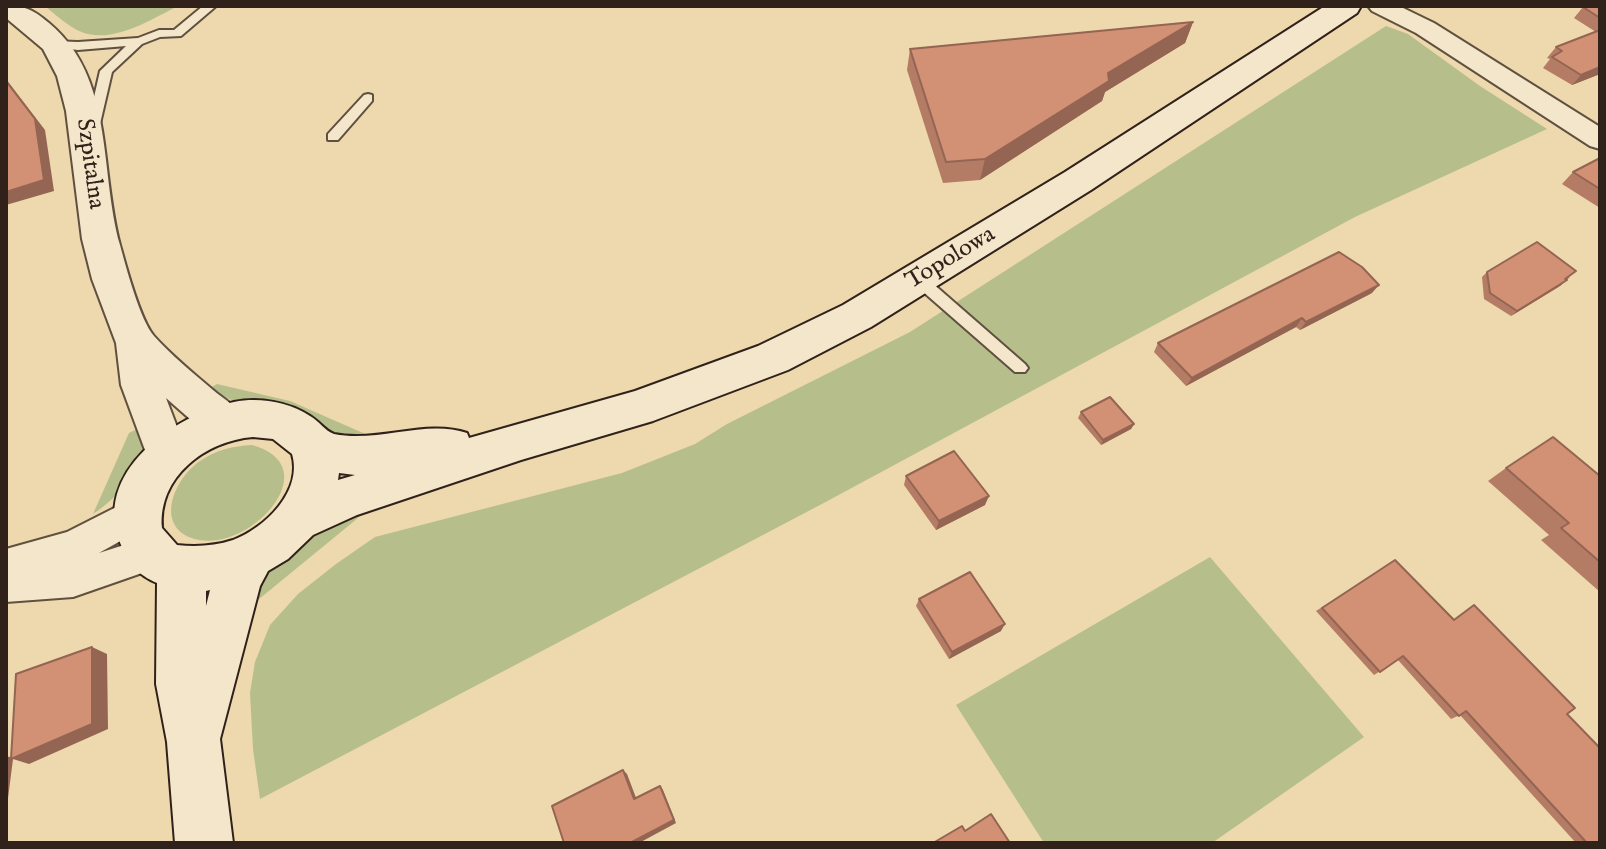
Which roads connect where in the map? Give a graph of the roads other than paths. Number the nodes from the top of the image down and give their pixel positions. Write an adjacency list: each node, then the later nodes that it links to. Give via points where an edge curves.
1 (10, 6): 6 (street, Szpitalna)
2 (1346, 6): 11 (main road, Topolowa)
3 (1380, 6): 9 (street, via 1425,28)
4 (209, 7): 5 (lane, via 177,33)
5 (139, 41): 6 (lane); 10 (lane, via 106,71)
6 (55, 44): 10 (street, Szpitalna, via 73,76)
7 (368, 98): 8 (lane)
8 (333, 137)
9 (1600, 140)
10 (88, 150): 12 (street, Szpitalna, via 100,239)
11 (918, 279): 13 (lane); 16 (main road, Topolowa, via 773,358 638,408)
12 (136, 343): 14 (street, Szpitalna, via 200,407); 17 (street, Szpitalna, via 141,385)
13 (1020, 368)
14 (226, 423): 15 (main road, via 275,420); 17 (main road, via 195,435)
15 (309, 441): 16 (main road, Topolowa, via 316,449 351,455); 18 (main road, via 317,464 313,491)
16 (521, 441): 18 (main road, Topolowa)
17 (167, 456): 19 (main road, via 146,483)
18 (298, 519): 20 (main road)
19 (156, 546): 20 (main road, via 216,569); 21 (street, via 75,547); 22 (street, via 73,579); 23 (main road, via 180,635 182,684)
20 (250, 557): 23 (main road, via 237,582)
21 (6, 566)
22 (6, 584)
23 (194, 742): 24 (main road)
24 (204, 843)

